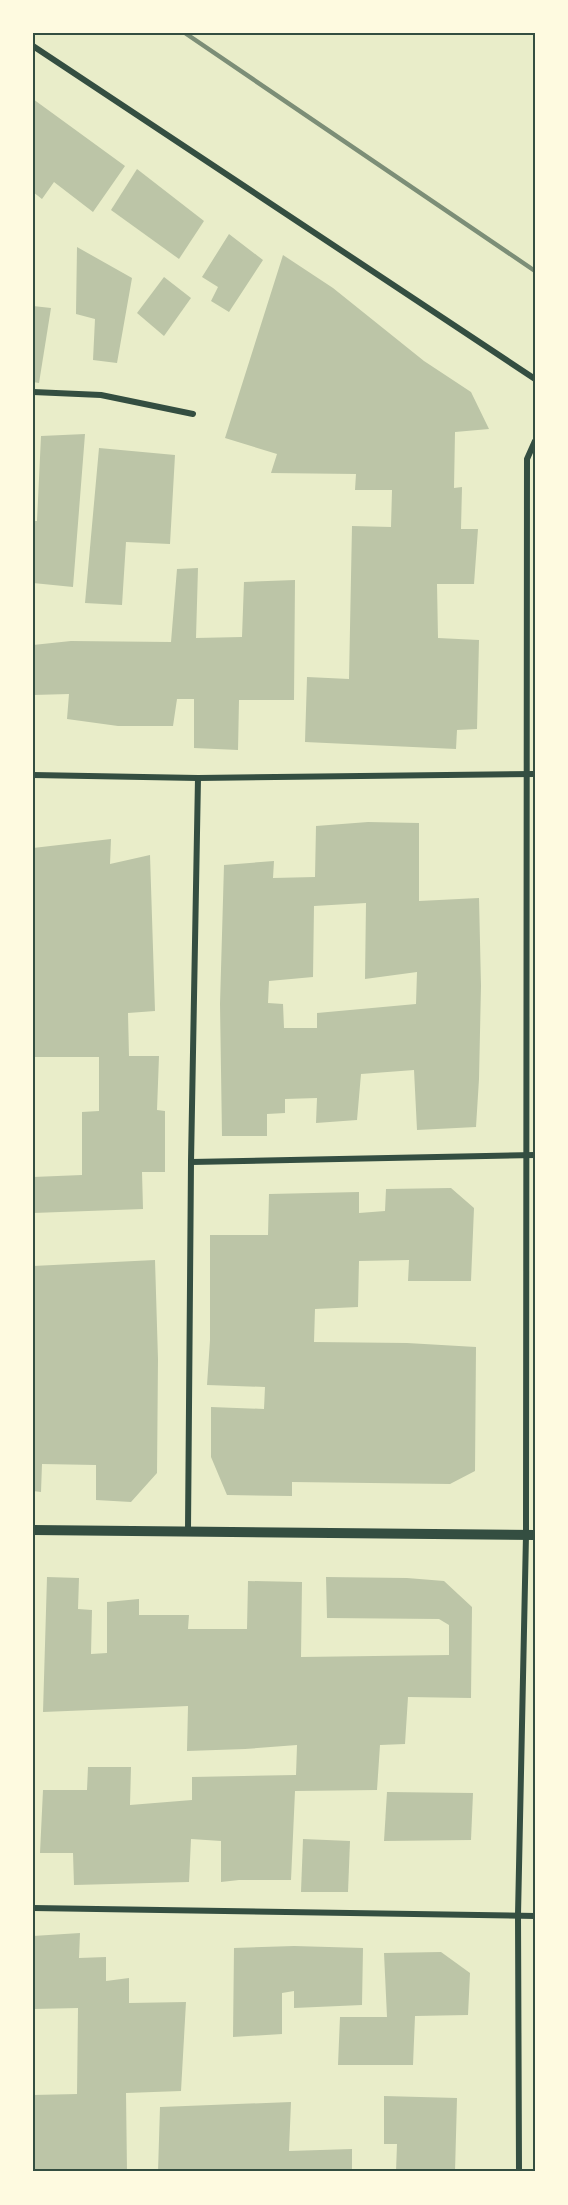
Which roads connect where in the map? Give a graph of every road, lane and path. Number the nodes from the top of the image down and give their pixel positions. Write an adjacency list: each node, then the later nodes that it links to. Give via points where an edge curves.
1 (33, 46): 2 (street)
2 (535, 379)
3 (33, 392): 4 (street, via 101,395)
4 (193, 414)
5 (535, 441): 6 (street, via 528,459)
6 (527, 774): 7 (street); 9 (street); 10 (street)
7 (535, 774)
8 (33, 775): 9 (street)
9 (198, 778): 12 (street)
10 (527, 1155): 11 (street); 12 (street); 15 (street)
11 (535, 1155)
12 (191, 1162): 14 (street)
13 (33, 1530): 14 (street)
14 (188, 1530): 15 (street)
15 (531, 1535): 17 (street)
16 (33, 1908): 17 (street)
17 (518, 1915): 18 (street); 19 (street)
18 (535, 1916)
19 (519, 2172)

